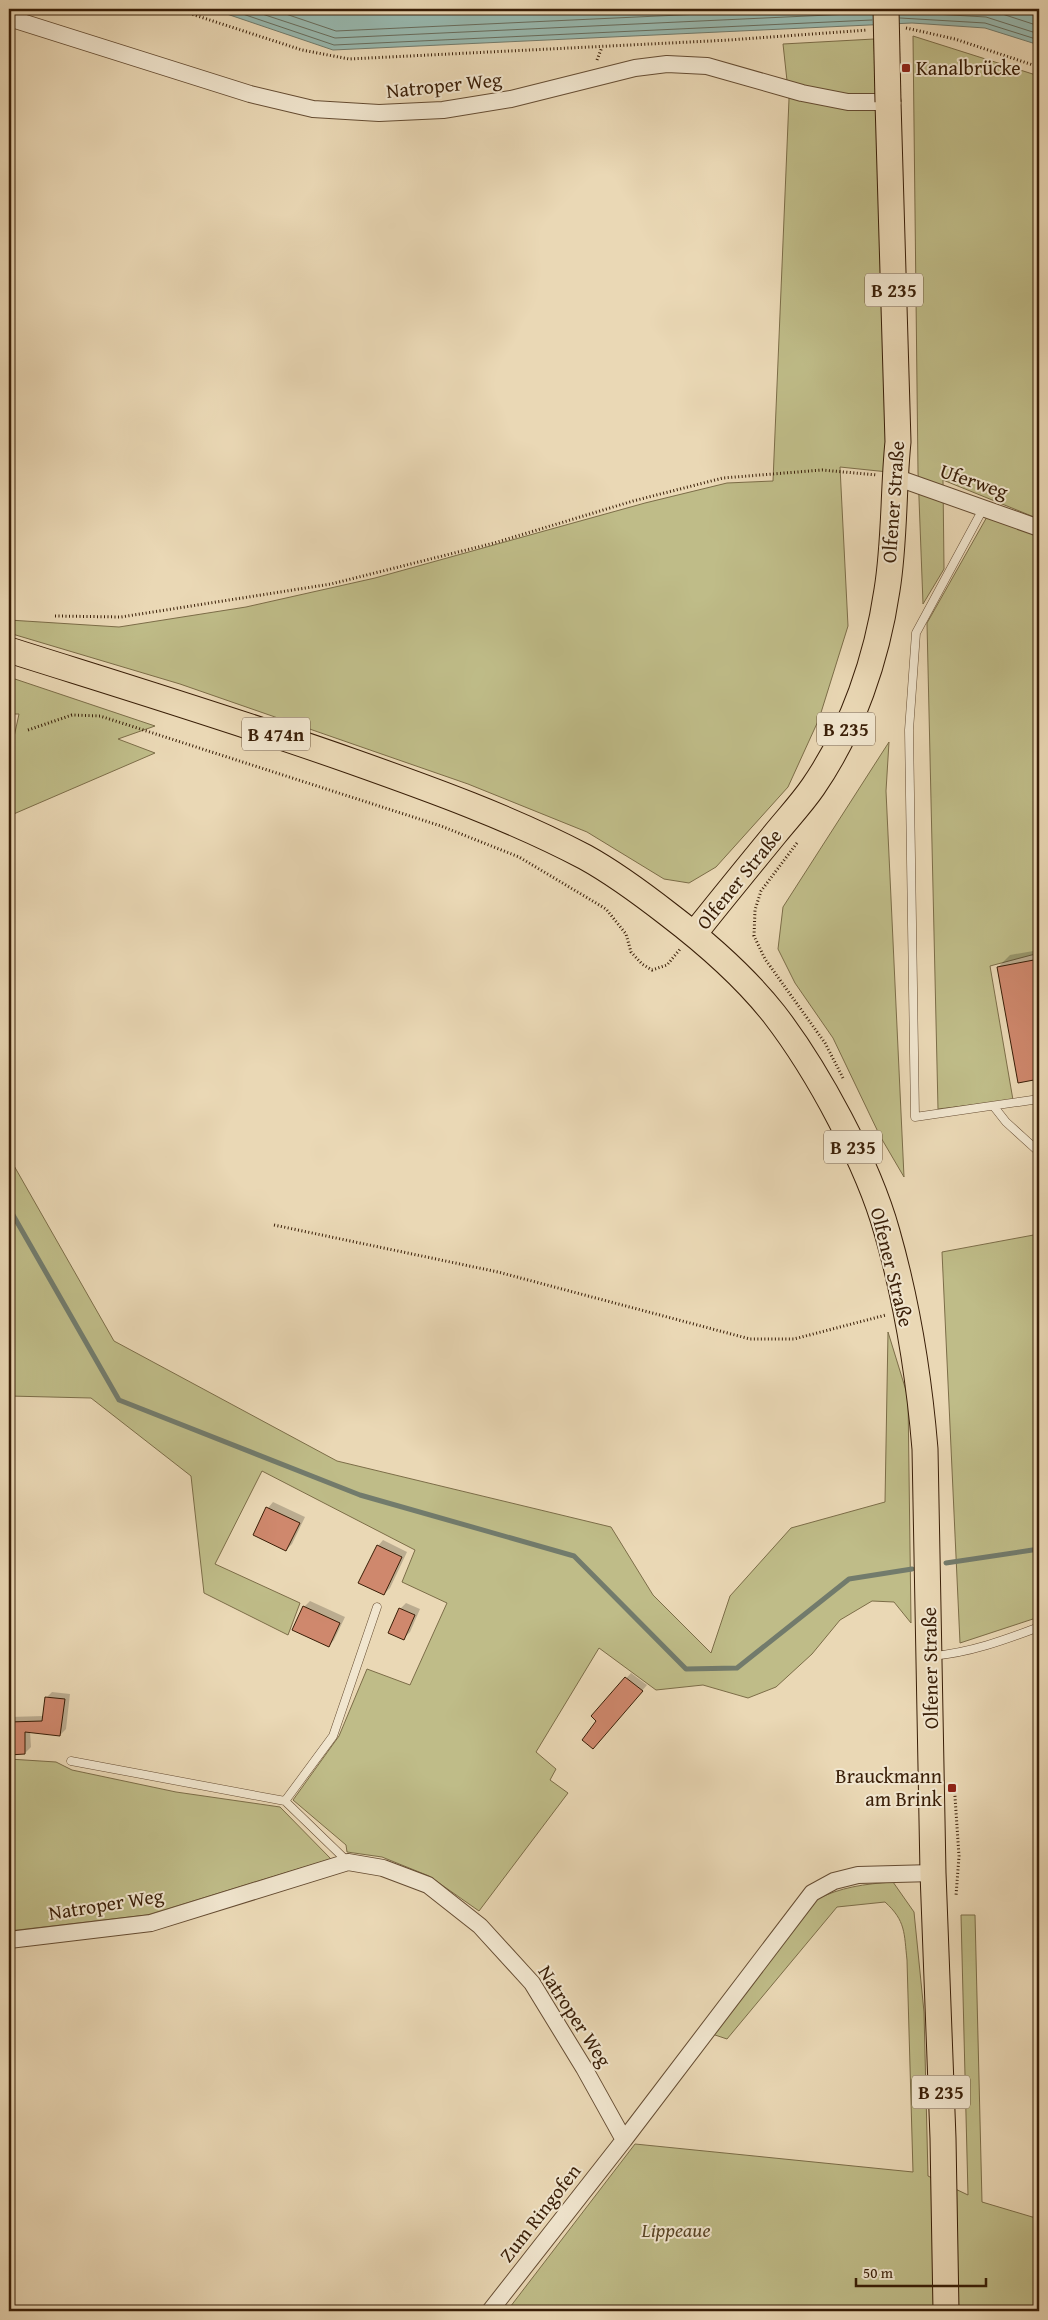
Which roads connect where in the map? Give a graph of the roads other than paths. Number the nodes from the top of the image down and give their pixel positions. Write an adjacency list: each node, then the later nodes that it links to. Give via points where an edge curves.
1 (9, 18): 3 (street, Natroper Weg, via 250,94 313,109 379,113 444,110 511,99 635,68 667,64 706,66 802,93 848,102)
2 (886, 22): 3 (main road, Olfener Straße / B 235, bridge)
3 (888, 102): 4 (main road, Olfener Straße / B 235, via 898,442)
4 (895, 477): 5 (street, Uferweg); 8 (main road, Olfener Straße / B 235, via 894,530 887,590 865,683 844,733 814,787)
5 (984, 506): 6 (street, Uferweg); 10 (lane, via 916,634 909,730 915,1117)
6 (1039, 528)
7 (9, 650): 8 (main road, B 474n, via 261,729 453,797 586,857 636,889)
8 (694, 934): 14 (main road, Olfener Straße / B 235, via 734,970 773,1013 802,1055 864,1170 887,1231 922,1406)
9 (1039, 1099): 10 (lane)
10 (995, 1108): 11 (lane)
11 (1039, 1152)
12 (376, 1608): 16 (lane, via 333,1736)
13 (1039, 1627): 14 (lane, via 994,1643)
14 (930, 1657): 18 (main road, Olfener Straße / B 235)
15 (71, 1761): 16 (lane)
16 (285, 1801): 17 (lane)
17 (348, 1862): 19 (street, Natroper Weg, via 151,1922); 20 (street, Natroper Weg, via 383,1868 428,1885 480,1926 532,1983)
18 (933, 1873): 20 (street, via 858,1875 834,1881 812,1893); 22 (main road, Olfener Straße / B 235)
19 (9, 1940)
20 (624, 2140): 21 (street, Zum Ringofen)
21 (490, 2311)
22 (946, 2311)

